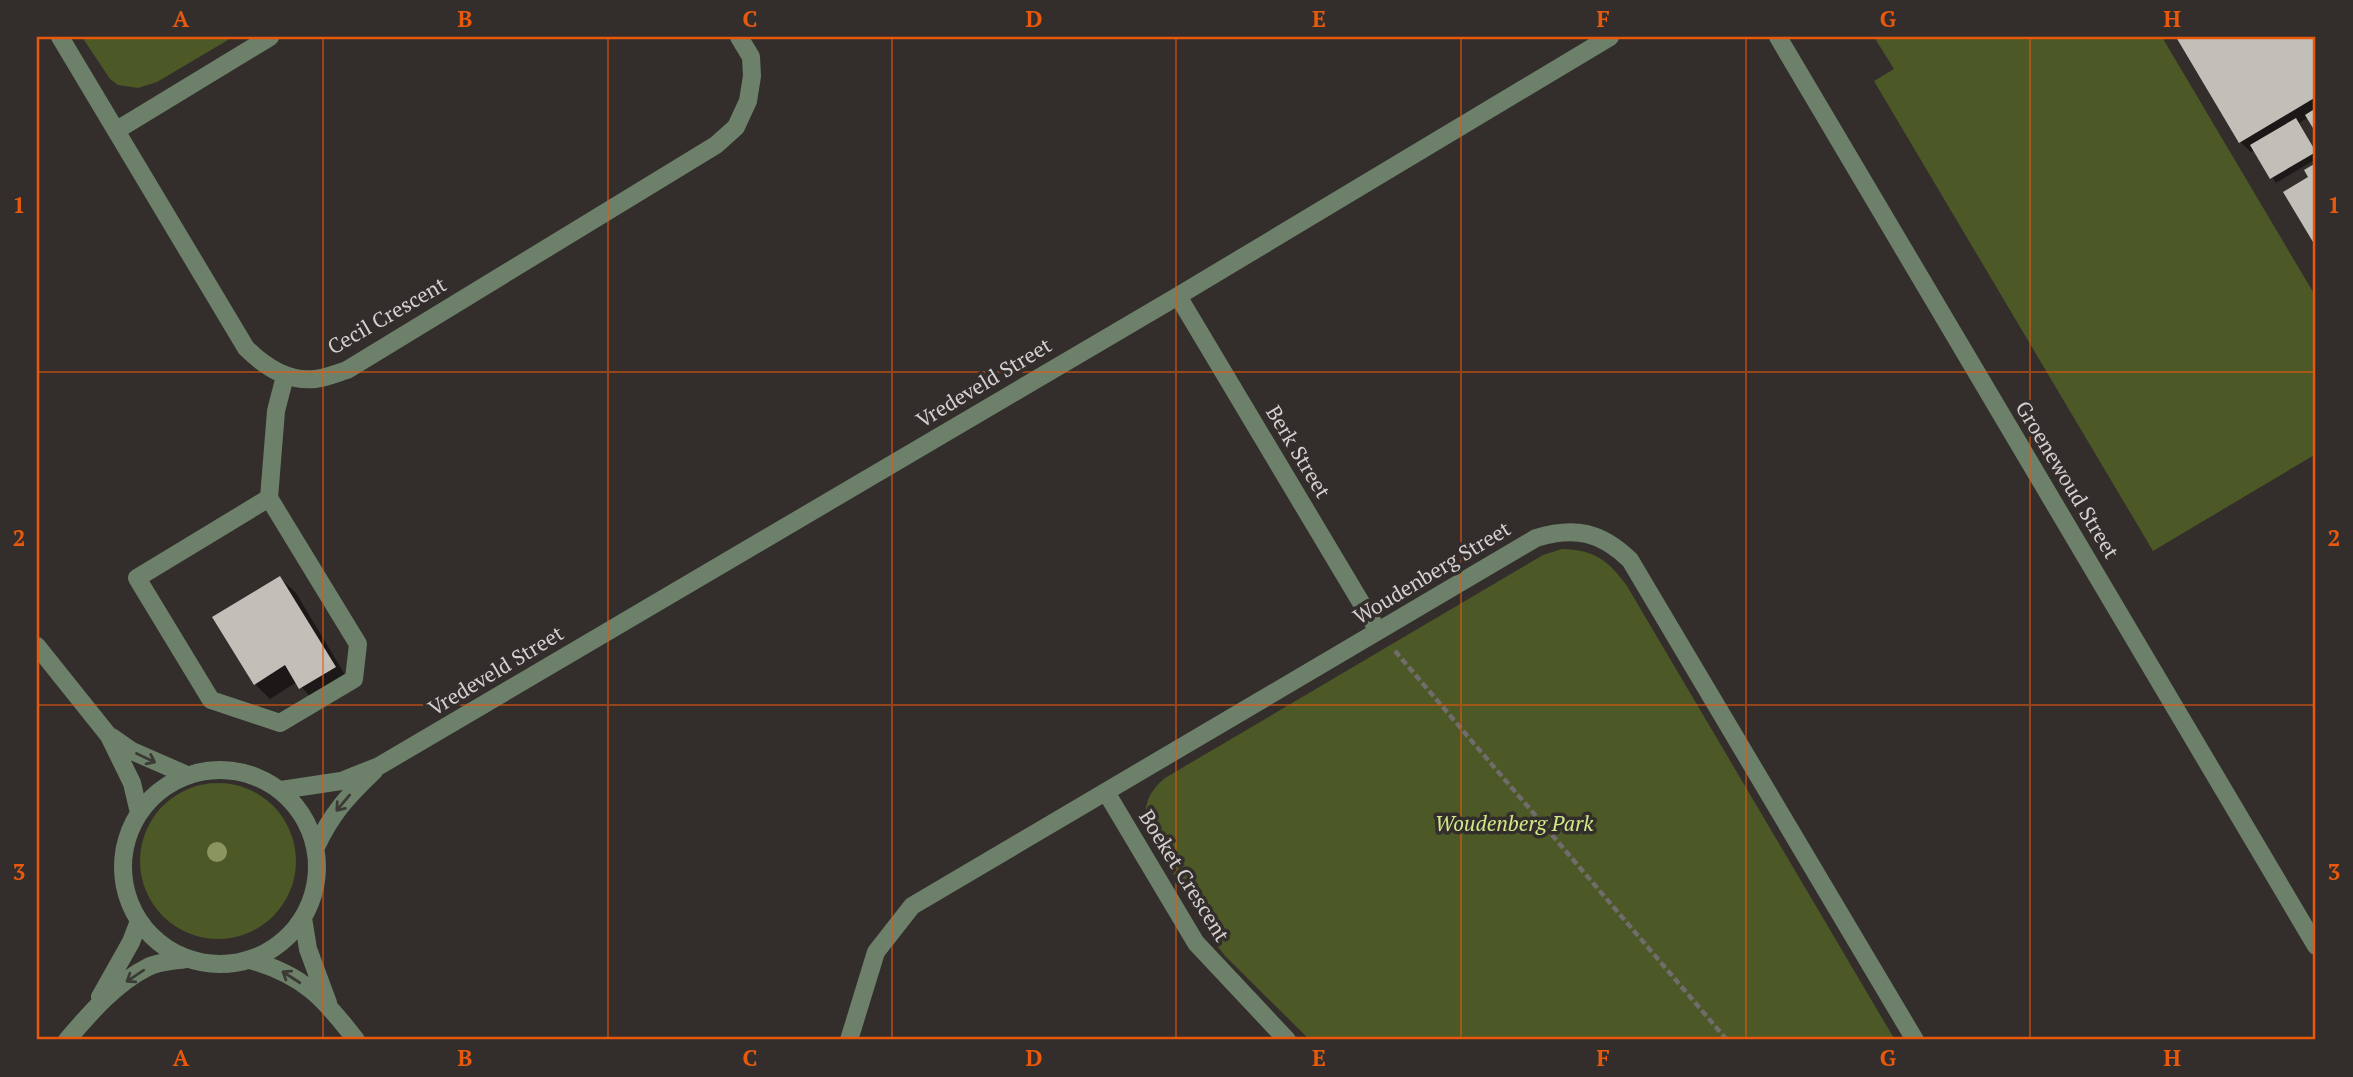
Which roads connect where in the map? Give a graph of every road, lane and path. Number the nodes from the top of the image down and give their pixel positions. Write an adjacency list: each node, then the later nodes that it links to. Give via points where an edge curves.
1 (60, 37): 6 (street, Cecil Crescent)
2 (270, 37): 6 (street)
3 (739, 37): 8 (street, Cecil Crescent, via 751,57 748,102 736,127 716,145 347,370 314,379)
4 (1610, 37): 7 (street, Vredeveld Street)
5 (1778, 37): 21 (street, Groenewoud Street)
6 (117, 130): 8 (street, Cecil Crescent, via 246,348)
7 (1178, 296): 10 (street, Berk Street); 13 (street, Vredeveld Street)
8 (285, 376): 9 (street, via 276,411)
9 (269, 498): 9 (street, via 358,644 354,679 280,723 211,701 137,578)
10 (1378, 631): 16 (street, Woudenberg Street); 30 (path); 31 (street, Woudenberg Street, via 1536,538 1586,533 1617,548 1640,576)
11 (37, 646): 12 (street)
12 (109, 736): 14 (street, one-way to 14); 17 (street, via 132,783)
13 (379, 766): 15 (street, Vredeveld Street, via 341,781); 18 (street, Vredeveld Street, one-way to 18, via 330,819)
14 (187, 775): 15 (street, via 219,769 251,774); 17 (street, via 160,790)
15 (281, 790): 18 (street, via 304,816)
16 (1106, 792): 28 (street, Woudenberg Street, via 912,906 876,952); 29 (street, Boeket Crescent, via 1196,943)
17 (139, 813): 20 (street, via 127,839 122,867 127,895)
18 (316, 847): 19 (street, via 316,884)
19 (303, 918): 23 (street, via 281,944); 24 (street, via 308,949)
20 (139, 921): 22 (street, via 159,943); 25 (street)
21 (2316, 946)
22 (186, 958): 23 (street, via 218,964); 25 (street, one-way to 25, via 150,966)
23 (250, 960): 24 (street, one-way to 23, via 278,968)
24 (328, 1003): 27 (street)
25 (93, 1010): 26 (street)
26 (67, 1040)
27 (356, 1040)
28 (849, 1040)
29 (1287, 1040)
30 (1727, 1040)
31 (1915, 1040)

